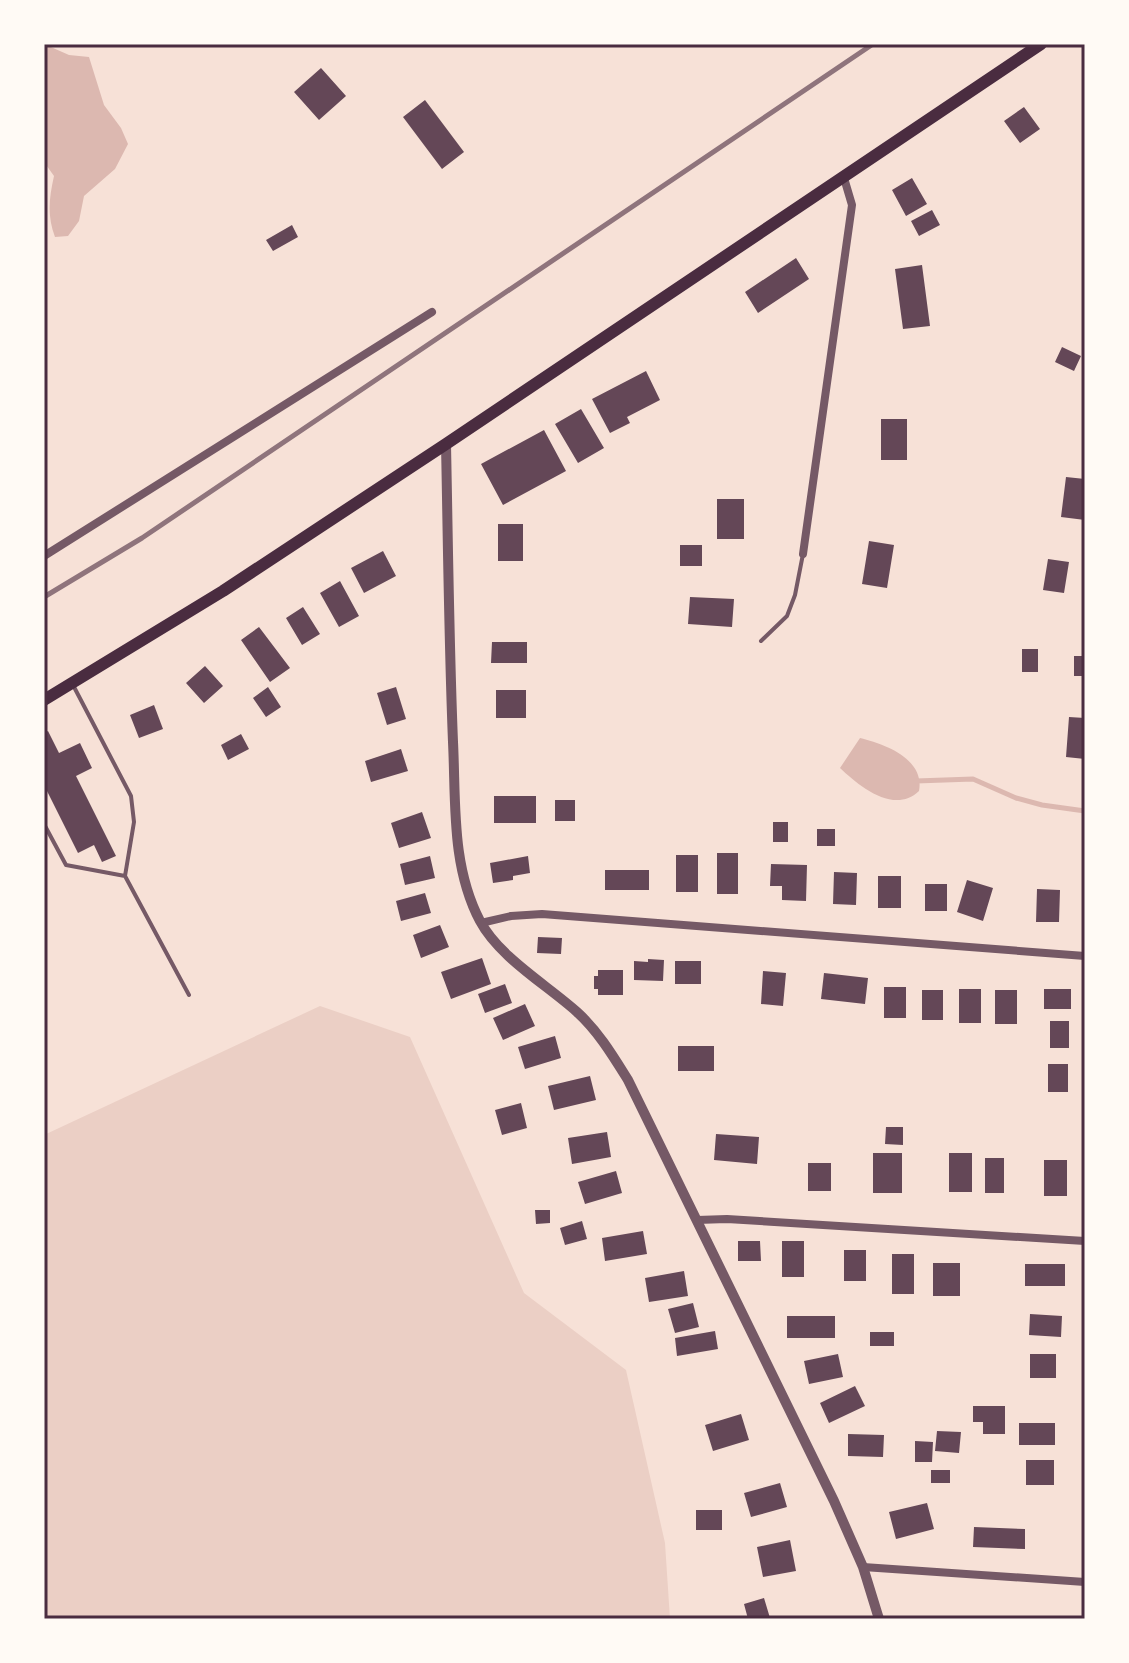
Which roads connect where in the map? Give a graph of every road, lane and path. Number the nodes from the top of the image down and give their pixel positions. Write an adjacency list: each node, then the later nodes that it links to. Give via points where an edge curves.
1 (1041, 44): 2 (main road)
2 (844, 178): 4 (main road); 5 (street, via 852,205)
3 (432, 312): 6 (street)
4 (446, 444): 8 (main road); 12 (street, via 458,845 467,890)
5 (803, 554): 7 (lane, via 787,616)
6 (44, 556)
7 (761, 641)
8 (72, 683): 9 (main road); 11 (lane, via 131,796 134,822)
9 (44, 700)
10 (44, 824): 11 (lane, via 66,865)
11 (125, 876): 14 (lane)
12 (481, 923): 13 (street, via 542,914); 15 (street, via 503,950 597,1033 628,1080)
13 (1085, 956)
14 (189, 995)
15 (697, 1220): 16 (street); 17 (street)
16 (1085, 1241)
17 (863, 1567): 18 (street); 19 (street)
18 (1085, 1582)
19 (879, 1619)

